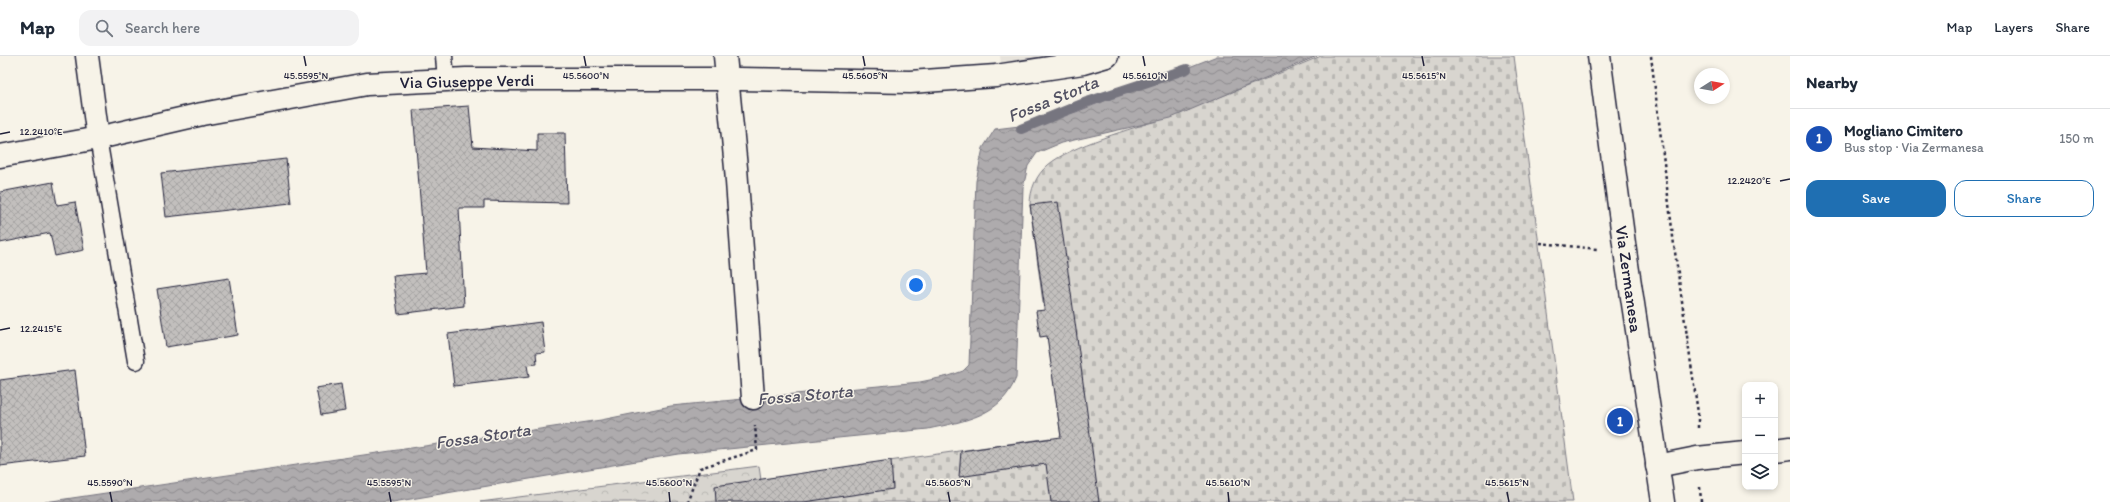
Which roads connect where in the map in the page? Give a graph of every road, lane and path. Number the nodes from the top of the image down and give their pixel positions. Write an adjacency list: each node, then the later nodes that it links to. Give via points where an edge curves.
1 (86, 56): 10 (street)
2 (444, 56): 9 (lane)
3 (725, 56): 8 (street)
4 (1107, 56): 7 (street, Via Giuseppe Verdi)
5 (1599, 56): 13 (street, Via Zermanesa)
6 (1651, 56): 20 (path, via 1698,412)
7 (1083, 59): 8 (street, Via Giuseppe Verdi, via 996,76 910,82)
8 (728, 79): 9 (street, Via Giuseppe Verdi); 15 (street)
9 (446, 80): 10 (street, Via Giuseppe Verdi, via 367,84 331,90 202,114)
10 (98, 138): 11 (street, Via Giuseppe Verdi); 14 (lane)
11 (0, 156)
12 (1540, 243): 13 (path)
13 (1625, 251): 21 (street, Via Zermanesa)
14 (136, 361)
15 (753, 398)
16 (1790, 448): 18 (street)
17 (757, 450): 22 (path, via 700,468)
18 (1778, 450)
19 (1742, 453): 20 (street)
20 (1697, 458): 21 (street); 24 (path)
21 (1657, 466): 23 (street, Via Zermanesa)
22 (687, 502)
23 (1663, 502)
24 (1701, 502)

